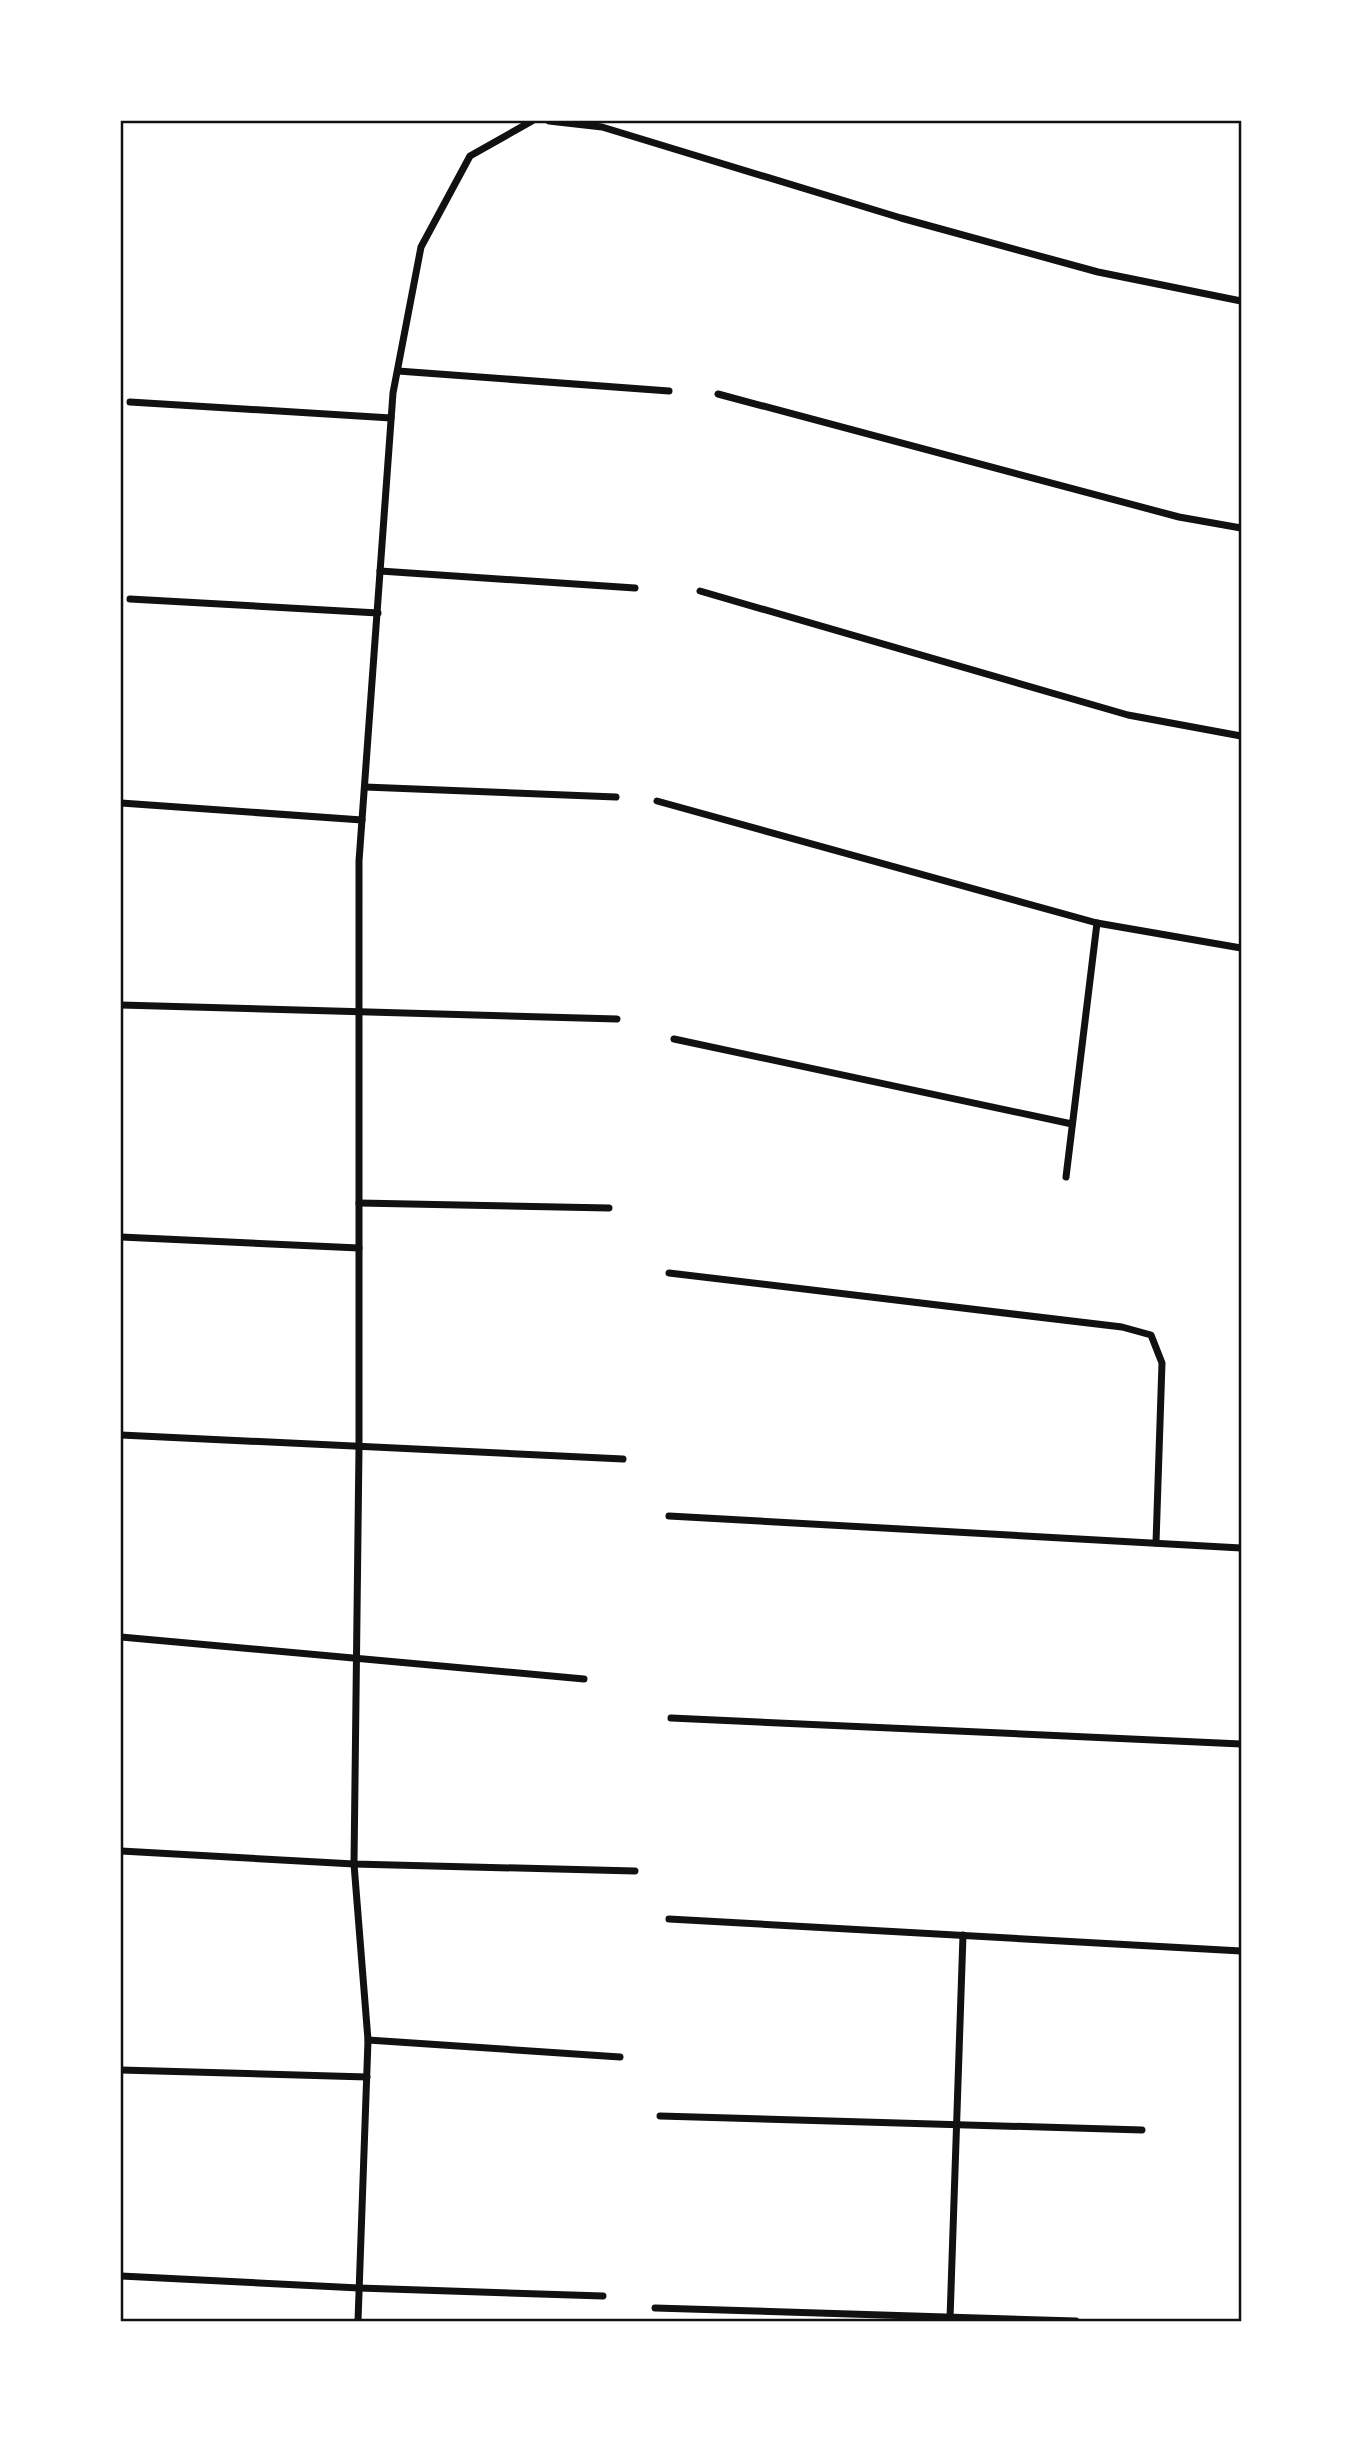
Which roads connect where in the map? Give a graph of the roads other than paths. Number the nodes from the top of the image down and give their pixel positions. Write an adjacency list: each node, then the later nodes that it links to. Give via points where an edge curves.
1 (532, 121): 4 (street, via 470,156 421,247)
2 (549, 121): 3 (street, via 602,127 1098,272)
3 (1241, 301)
4 (398, 371): 5 (street); 8 (street)
5 (670, 391)
6 (718, 394): 9 (street, via 1179,517)
7 (130, 402): 8 (street)
8 (391, 418): 10 (street)
9 (1241, 528)
10 (380, 571): 11 (street); 14 (street)
11 (635, 588)
12 (700, 591): 15 (street, via 1128,715)
13 (130, 599): 14 (street)
14 (377, 613): 16 (street)
15 (1241, 736)
16 (365, 787): 17 (street); 20 (street)
17 (616, 797)
18 (657, 801): 21 (street)
19 (121, 803): 20 (street)
20 (362, 820): 24 (street)
21 (1097, 923): 22 (street); 27 (street)
22 (1241, 948)
23 (121, 1005): 24 (street)
24 (359, 1011): 25 (street); 29 (street)
25 (617, 1019)
26 (674, 1039): 27 (street)
27 (1072, 1124): 28 (street)
28 (1066, 1177)
29 (359, 1203): 30 (street); 32 (street)
30 (609, 1208)
31 (121, 1237): 32 (street)
32 (359, 1248): 35 (street)
33 (669, 1273): 38 (street, via 1122,1327 1151,1335 1162,1363)
34 (121, 1435): 35 (street)
35 (359, 1448): 36 (street); 41 (street)
36 (623, 1459)
37 (669, 1516): 38 (street)
38 (1156, 1543): 39 (street)
39 (1241, 1548)
40 (121, 1637): 41 (street)
41 (356, 1657): 42 (street); 46 (street)
42 (584, 1679)
43 (671, 1718): 44 (street)
44 (1241, 1744)
45 (121, 1851): 46 (street)
46 (354, 1864): 47 (street); 51 (street)
47 (635, 1871)
48 (669, 1919): 49 (street)
49 (963, 1935): 50 (street); 56 (street)
50 (1241, 1951)
51 (368, 2040): 52 (street); 54 (street)
52 (620, 2057)
53 (121, 2070): 54 (street)
54 (367, 2077): 59 (street)
55 (660, 2116): 56 (street)
56 (957, 2125): 57 (street); 62 (street)
57 (1142, 2130)
58 (121, 2276): 59 (street)
59 (359, 2288): 60 (street); 63 (street)
60 (603, 2296)
61 (655, 2308): 62 (street)
62 (950, 2319): 64 (street)
63 (358, 2321)
64 (1076, 2321)

